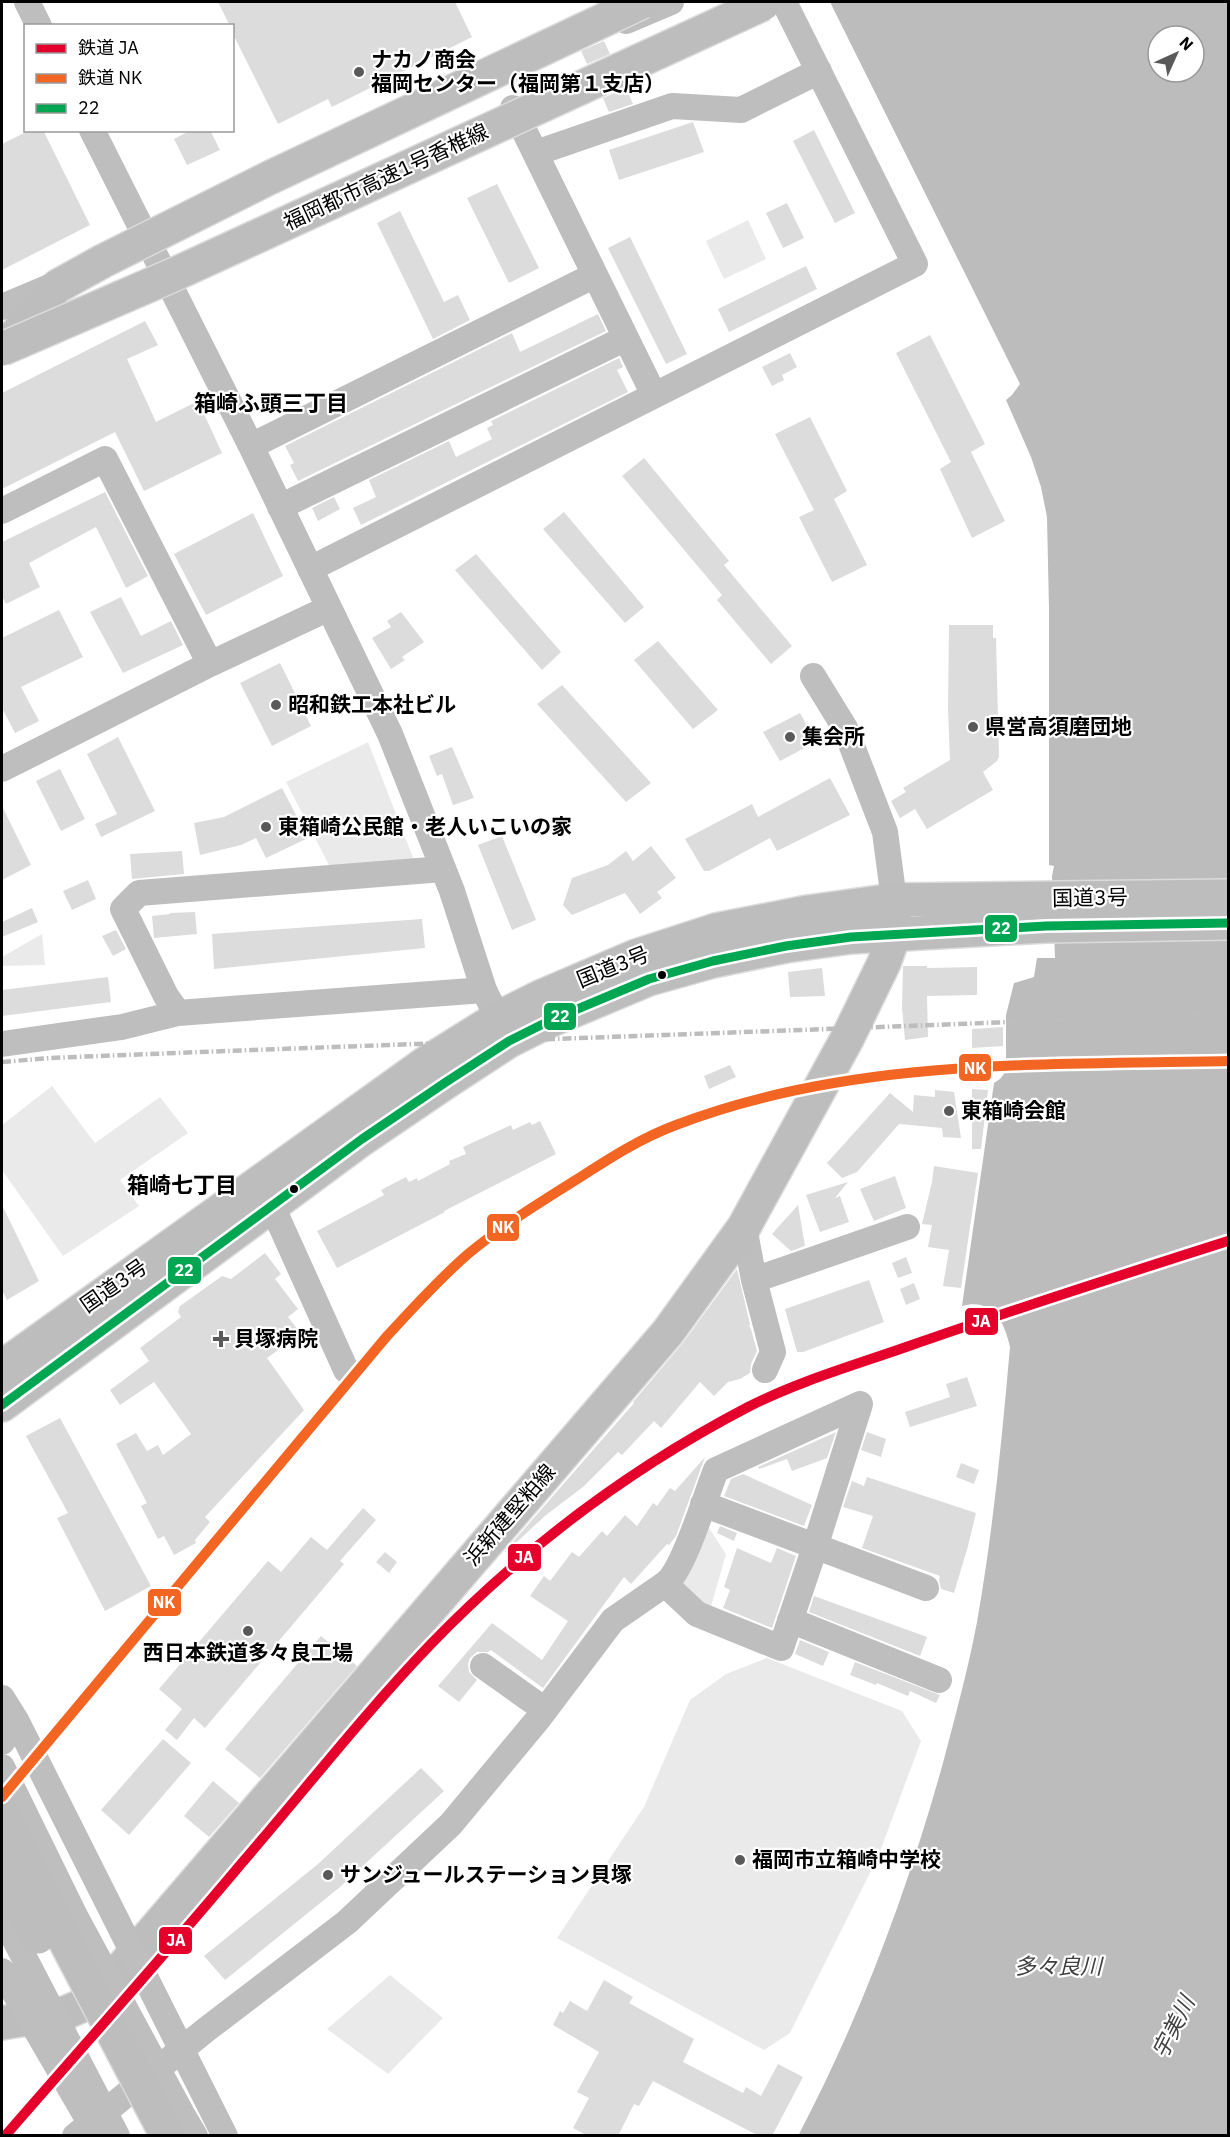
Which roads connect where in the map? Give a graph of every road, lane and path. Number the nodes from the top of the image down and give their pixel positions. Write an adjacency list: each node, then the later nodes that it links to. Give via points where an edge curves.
1 (27, 2): 7 (street)
2 (642, 2): 16 (main road, bridge, via 279,173)
3 (670, 2): 13 (street)
4 (748, 2): 9 (street)
5 (768, 2): 12 (main road, 福岡都市高速1号香椎線, bridge)
6 (784, 2): 8 (street)
7 (38, 24)
8 (819, 71): 11 (street, via 741,110 672,106); 22 (street, via 915,264)
9 (513, 108): 11 (street); 14 (street)
10 (93, 132): 13 (street)
11 (536, 153): 15 (street)
12 (286, 223): 20 (main road, 福岡都市高速1号香椎線, bridge); 21 (main road, bridge, via 180,282)
13 (149, 246): 14 (street); 17 (street)
14 (163, 272): 20 (street, via 115,298); 23 (street)
15 (595, 275): 19 (street); 23 (street)
16 (58, 286): 18 (main road); 20 (main road)
17 (2, 307)
18 (2, 314)
19 (626, 338): 22 (street); 24 (street)
20 (2, 348)
21 (2, 370)
22 (654, 395): 26 (street)
23 (250, 446): 24 (street)
24 (280, 507): 26 (street)
25 (2, 511): 28 (street, via 105,459)
26 (310, 569): 27 (street)
27 (329, 608): 28 (street); 31 (street, via 390,734)
28 (210, 664): 30 (street)
29 (813, 676): 33 (street, via 845,728 885,832)
30 (2, 769)
31 (443, 868): 37 (street, via 139,893 123,909); 38 (street)
32 (1228, 896): 34 (main road, 国道3号)
33 (894, 900): 34 (main road, 国道3号); 36 (main road, 浜新建堅粕線); 38 (main road, 国道3号, via 716,930 636,956)
34 (1042, 912): 35 (main road, 国道3号); 36 (main road, 国道3号)
35 (1228, 923)
36 (894, 935): 38 (main road, 国道3号, via 840,938 713,961 649,979 549,1021); 41 (main road, 浜新建堅粕線, via 848,1037)
37 (178, 1013): 38 (street); 39 (street, via 122,1027)
38 (497, 1016): 40 (main road, 国道3号, via 362,1139); 44 (main road, 国道3号)
39 (2, 1044)
40 (273, 1206): 45 (street); 47 (main road, 国道3号)
41 (744, 1227): 43 (street); 62 (main road, 浜新建堅粕線, via 668,1332 102,1991 65,2013)
42 (907, 1227): 43 (street)
43 (754, 1280): 46 (street, via 773,1352)
44 (2, 1367)
45 (346, 1370)
46 (765, 1370)
47 (2, 1405)
48 (703, 1504): 49 (street); 49 (street, via 716,1470 860,1404); 50 (street, via 682,1559)
49 (815, 1547): 51 (street); 52 (street)
50 (665, 1584): 52 (street, via 697,1614 781,1648); 56 (street, via 613,1620)
51 (926, 1588)
52 (790, 1620): 54 (street)
53 (483, 1666): 56 (street)
54 (939, 1680)
55 (2, 1698): 71 (street, bridge)
56 (545, 1710): 63 (street, via 451,1824 356,1913)
57 (2, 1767): 69 (street, bridge, via 75,1916)
58 (2, 1814): 68 (main road, bridge)
59 (2, 1867): 67 (main road, bridge)
60 (2, 1915): 66 (street, bridge)
61 (2, 1971): 65 (street, bridge, via 85,2114)
62 (2, 2023)
63 (174, 2056): 64 (street); 70 (street)
64 (75, 2136)
65 (110, 2136)
66 (117, 2136)
67 (141, 2136)
68 (166, 2136)
69 (195, 2136)
70 (212, 2136)
71 (225, 2136)

